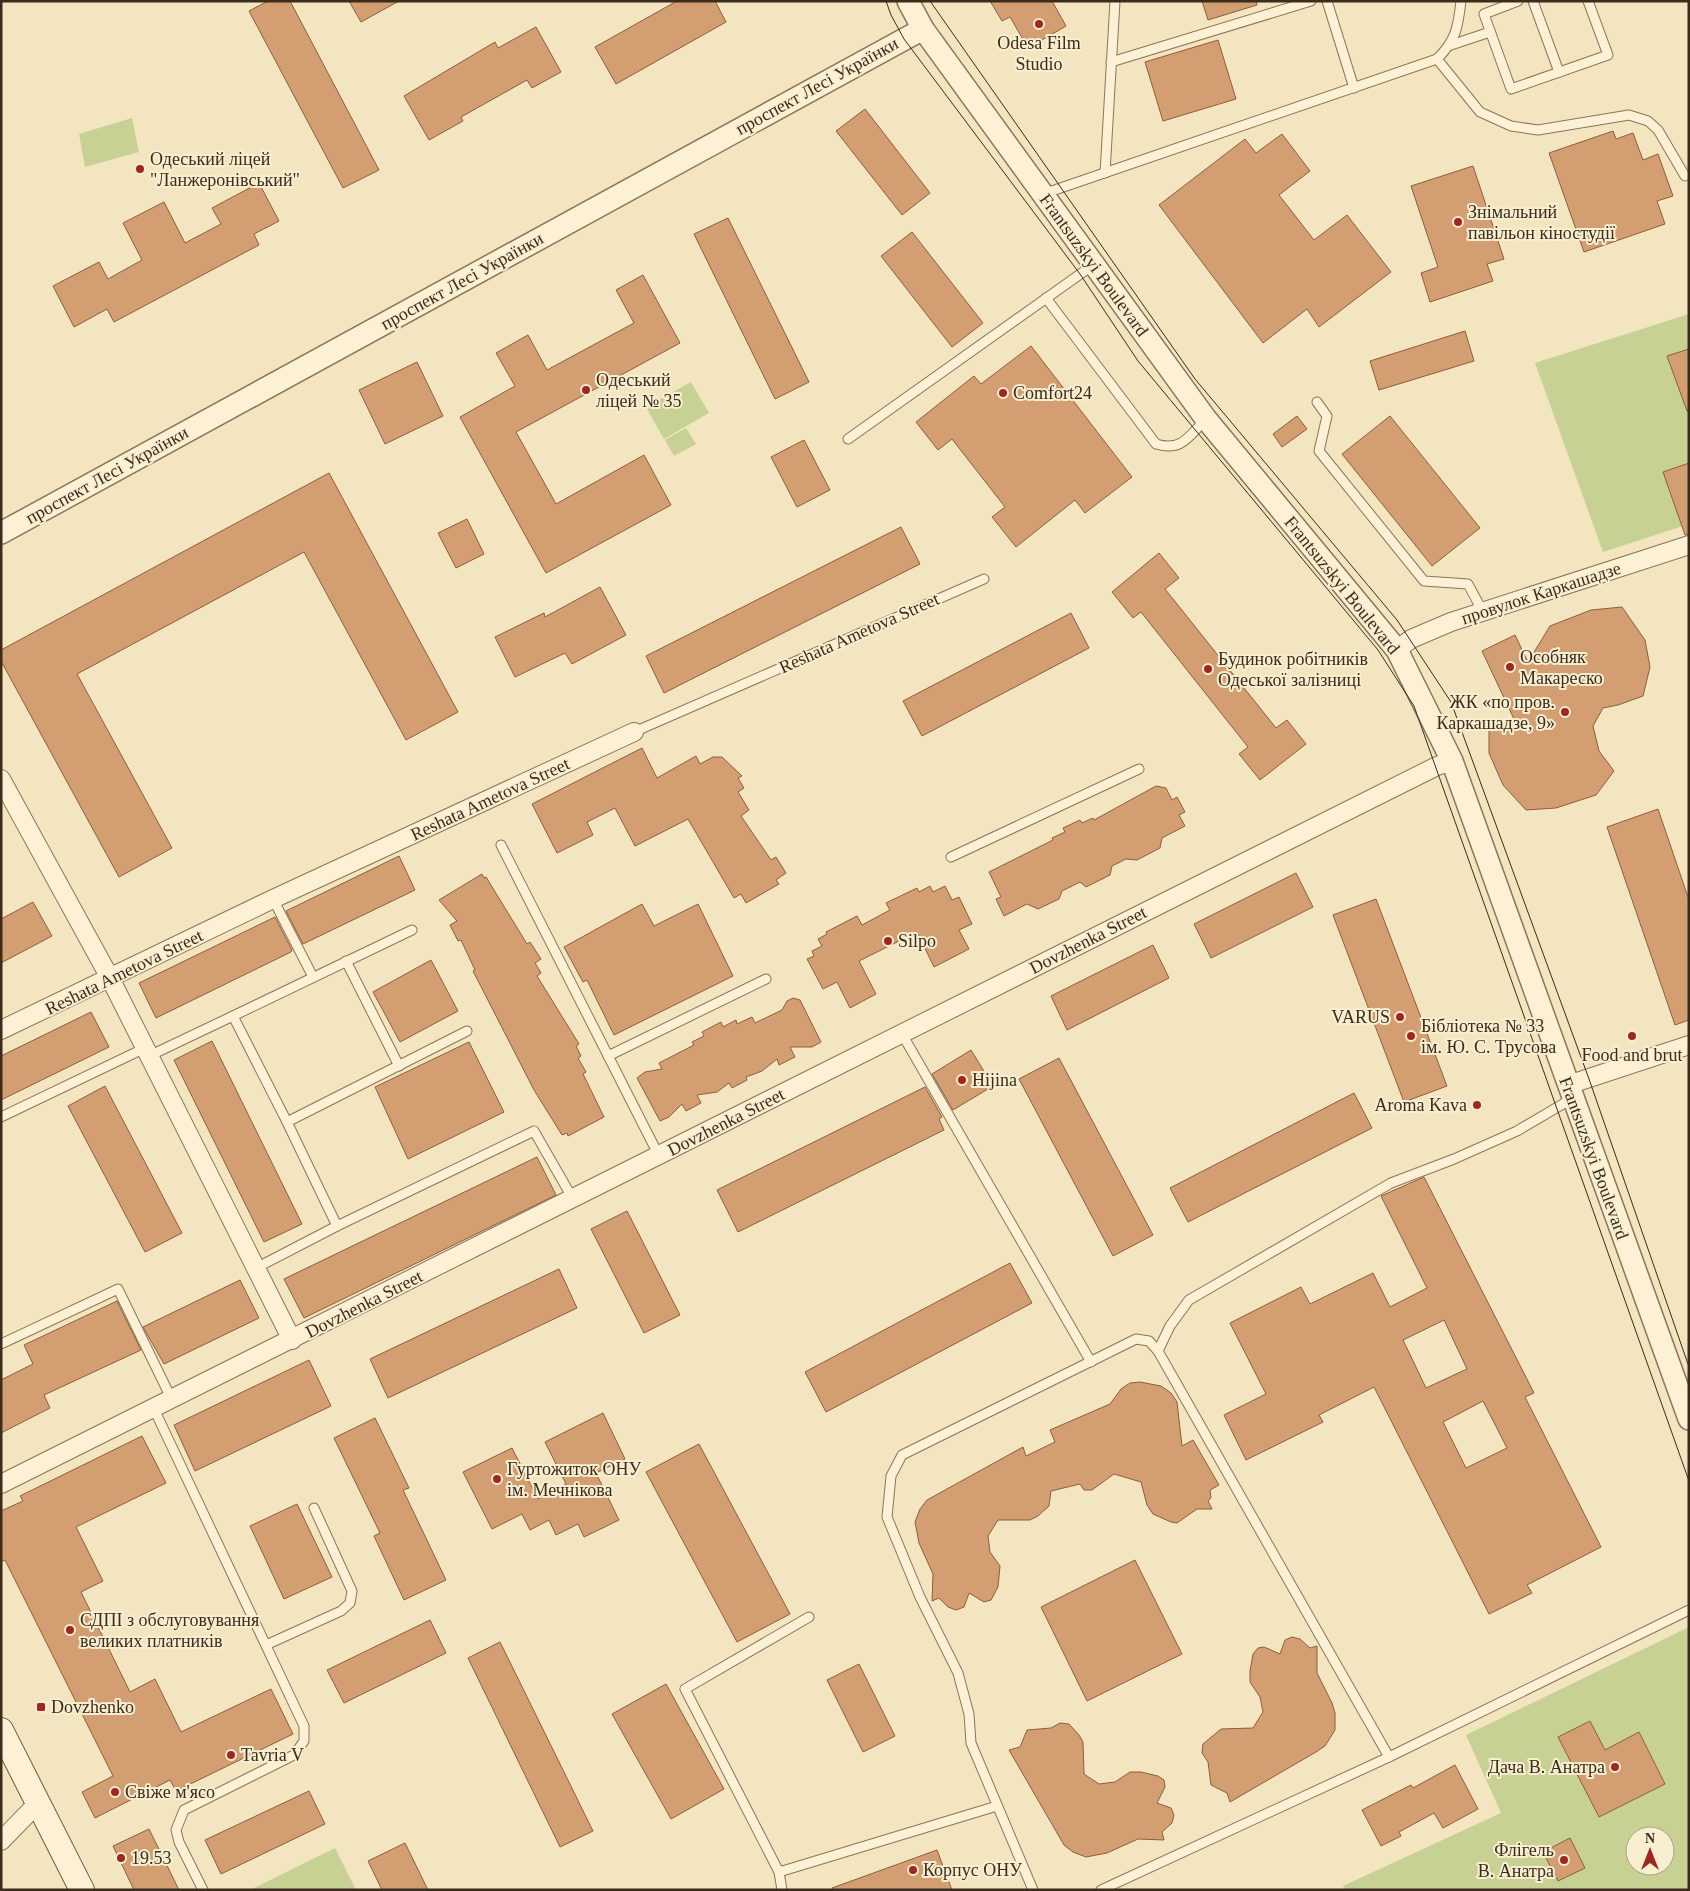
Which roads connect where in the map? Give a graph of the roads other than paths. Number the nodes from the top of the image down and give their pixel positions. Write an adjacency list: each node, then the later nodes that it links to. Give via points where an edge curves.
1 (908, 1): 9 (street, Frantsuzskyi Boulevard)
2 (1115, 1): 13 (lane)
3 (1311, 1): 13 (lane)
4 (1327, 1): 15 (lane)
5 (1461, 1): 11 (lane)
6 (1518, 1): 10 (lane, via 1484,14)
7 (1533, 1): 14 (lane)
8 (1588, 1): 14 (lane, via 1608,55)
9 (923, 29): 18 (street, Frantsuzskyi Boulevard); 24 (street, проспект Лесі Українки)
10 (1490, 32): 11 (lane); 14 (lane, via 1511,90)
11 (1451, 45): 12 (lane)
12 (1437, 59): 15 (lane); 17 (lane, via 1480,112 1511,126 1538,130 1629,115 1648,121 1658,130)
13 (1111, 62): 16 (lane)
14 (1559, 72)
15 (1354, 88): 16 (lane)
16 (1105, 173): 18 (lane)
17 (1685, 176)
18 (1042, 194): 19 (street, Frantsuzskyi Boulevard)
19 (1093, 265): 20 (lane); 22 (street, Frantsuzskyi Boulevard)
20 (1046, 298): 22 (lane, via 1156,444 1169,448 1183,443); 23 (lane)
21 (1317, 402): 27 (lane, via 1326,416 1318,451 1424,581 1468,584)
22 (1206, 419): 28 (street, Frantsuzskyi Boulevard)
23 (848, 439)
24 (1, 533)
25 (1689, 545): 27 (street, провулок Каркашадзе)
26 (984, 579): 29 (lane, Reshata Ametova Street)
27 (1483, 612): 28 (street, провулок Каркашадзе, via 1411,639)
28 (1397, 650): 30 (street, Frantsuzskyi Boulevard)
29 (634, 732): 35 (street, Reshata Ametova Street)
30 (1452, 761): 44 (street, Dovzhenka Street); 49 (street, Frantsuzskyi Boulevard)
31 (1139, 769): 34 (lane)
32 (1, 779): 39 (street)
33 (501, 845): 47 (lane)
34 (951, 857)
35 (273, 900): 38 (lane); 39 (street, Reshata Ametova Street)
36 (412, 930): 37 (lane)
37 (346, 961): 38 (lane); 48 (lane)
38 (313, 977): 41 (lane)
39 (110, 978): 42 (street, Reshata Ametova Street); 46 (street)
40 (766, 979): 47 (lane)
41 (233, 1016): 46 (lane); 51 (lane)
42 (1, 1030)
43 (467, 1031): 48 (lane)
44 (902, 1034): 52 (street, Dovzhenka Street); 59 (lane)
45 (1689, 1045): 49 (street)
46 (147, 1052): 50 (lane); 55 (street)
47 (608, 1056): 52 (lane)
48 (399, 1066): 51 (lane)
49 (1570, 1092): 58 (lane, via 1517,1131 1391,1183 1188,1300); 62 (street, Frantsuzskyi Boulevard)
50 (1, 1117)
51 (287, 1122): 54 (lane)
52 (659, 1156): 53 (street, Dovzhenka Street)
53 (573, 1199): 54 (lane, via 534,1131); 56 (street, Dovzhenka Street)
54 (337, 1226): 55 (lane)
55 (256, 1268): 56 (street)
56 (292, 1340): 60 (street, Dovzhenka Street)
57 (1, 1344): 60 (lane, via 118,1289)
58 (1158, 1351): 59 (lane, via 1148,1341 1136,1340); 69 (lane)
59 (1091, 1362): 71 (lane, via 902,1455 891,1476 887,1517 920,1597 958,1673 969,1714 971,1743)
60 (172, 1400): 61 (street, Dovzhenka Street)
61 (154, 1408): 63 (street, Dovzhenka Street); 67 (lane)
62 (1689, 1419)
63 (1, 1484)
64 (314, 1508): 67 (lane, via 352,1591 350,1603 341,1611)
65 (1689, 1610): 69 (lane)
66 (808, 1617): 73 (lane, via 685,1689)
67 (266, 1645): 75 (lane, via 304,1726 304,1741 294,1755 184,1810 176,1830)
68 (1, 1730): 70 (main road)
69 (1390, 1757): 78 (lane)
70 (37, 1804): 72 (street); 74 (main road)
71 (997, 1806): 73 (lane); 77 (lane)
72 (1, 1841)
73 (779, 1872): 76 (lane)
74 (82, 1890)
75 (203, 1890)
76 (782, 1890)
77 (1033, 1890)
78 (1102, 1890)

